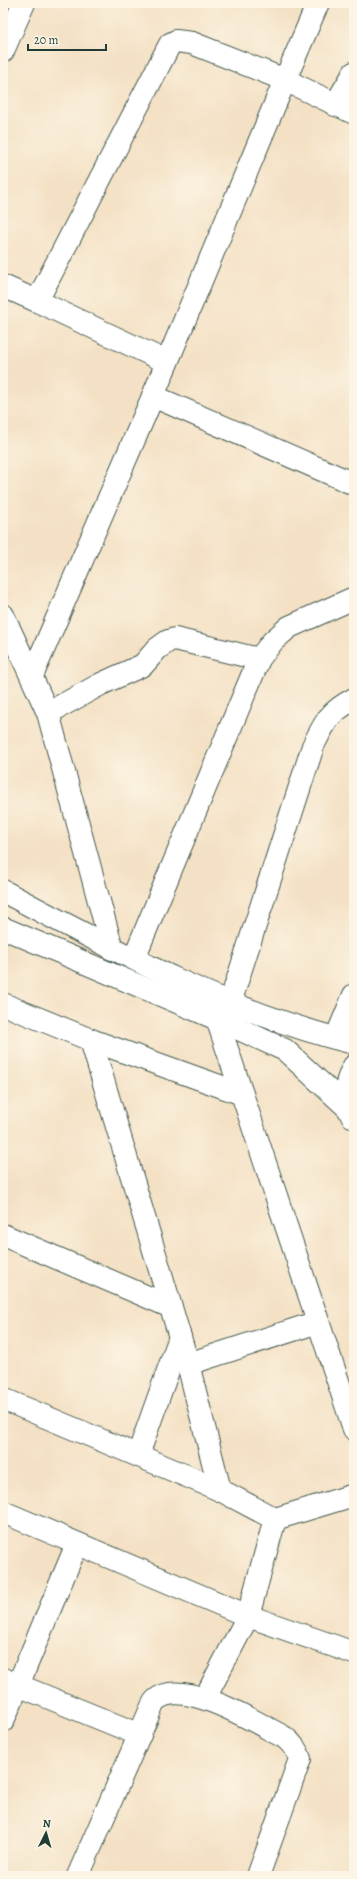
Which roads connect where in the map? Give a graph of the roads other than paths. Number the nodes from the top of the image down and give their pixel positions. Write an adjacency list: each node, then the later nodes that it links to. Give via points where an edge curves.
1 (24, 3): 3 (street)
2 (318, 3): 5 (street)
3 (3, 51)
4 (354, 73): 6 (street)
5 (285, 80): 6 (street); 8 (street, via 192,43 176,41 170,44); 9 (street)
6 (345, 109)
7 (3, 286): 8 (street)
8 (37, 301): 9 (street)
9 (167, 362): 10 (street)
10 (153, 396): 11 (street); 15 (street)
11 (354, 484)
12 (354, 598): 14 (street, via 289,627 273,641)
13 (3, 615): 15 (street)
14 (259, 659): 17 (street, via 175,639 157,649 143,665); 21 (street)
15 (32, 676): 17 (street)
16 (354, 699): 24 (street, via 338,708 325,722 313,746)
17 (48, 713): 20 (street)
18 (3, 890): 20 (street)
19 (3, 928): 24 (street)
20 (112, 950): 21 (street)
21 (134, 958): 24 (street)
22 (354, 995): 26 (street)
23 (3, 1004): 25 (street)
24 (224, 1011): 26 (street); 28 (street); 29 (street, via 285,1050)
25 (92, 1040): 28 (street); 31 (street)
26 (345, 1041)
27 (354, 1066): 29 (street, via 347,1080 346,1095)
28 (242, 1094): 32 (street)
29 (351, 1114)
30 (3, 1235): 31 (street)
31 (171, 1307): 33 (street)
32 (318, 1322): 34 (street); 36 (street)
33 (180, 1337): 34 (street); 37 (street)
34 (188, 1364): 38 (street)
35 (3, 1399): 37 (street)
36 (354, 1429)
37 (138, 1455): 38 (street)
38 (220, 1490): 41 (street)
39 (354, 1495): 41 (street)
40 (3, 1512): 42 (street)
41 (275, 1519): 43 (street)
42 (77, 1544): 43 (street); 45 (street)
43 (248, 1616): 44 (street); 46 (street)
44 (354, 1654)
45 (10, 1682): 47 (street); 48 (street)
46 (206, 1698): 48 (street, via 170,1693 156,1700); 50 (street, via 284,1737 293,1744 300,1759)
47 (3, 1721)
48 (140, 1735): 49 (street)
49 (78, 1876)
50 (258, 1876)

